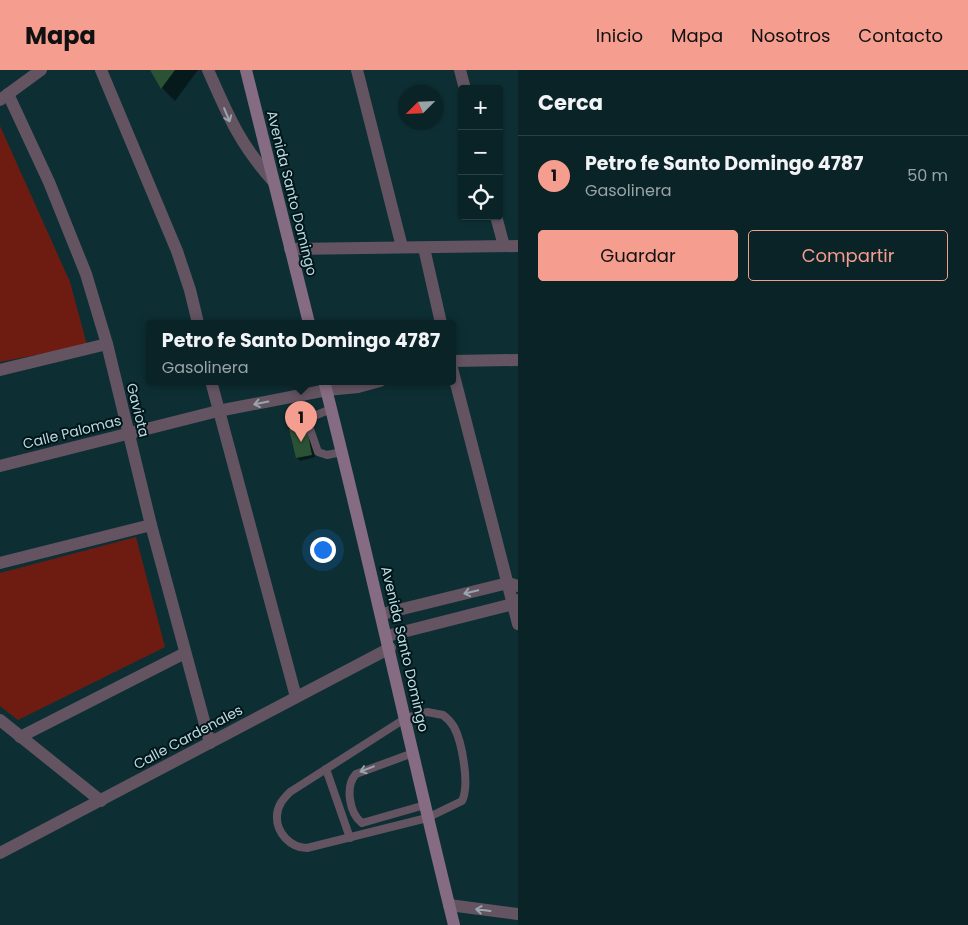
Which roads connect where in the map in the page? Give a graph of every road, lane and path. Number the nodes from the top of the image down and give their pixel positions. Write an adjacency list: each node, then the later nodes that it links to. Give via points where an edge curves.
1 (41, 70): 8 (street)
2 (101, 70): 16 (street, via 177,251)
3 (208, 70): 9 (street, one-way to 9, via 233,127 252,158)
4 (246, 70): 9 (main road, Avenida Santo Domingo)
5 (357, 70): 13 (street)
6 (460, 70): 7 (street)
7 (464, 85)
8 (4, 97): 19 (street, Gaviota, via 69,230)
9 (272, 180): 15 (main road, Avenida Santo Domingo)
10 (497, 220): 11 (street)
11 (504, 246): 12 (street); 14 (street)
12 (518, 246)
13 (402, 247): 14 (street); 15 (street)
14 (424, 248): 18 (street)
15 (290, 249): 17 (main road, Avenida Santo Domingo)
16 (197, 320)
17 (308, 320)
18 (441, 320)
19 (107, 344): 22 (street); 29 (street, Gaviota)
20 (518, 360): 21 (street)
21 (456, 361)
22 (0, 370)
23 (456, 382): 34 (street)
24 (212, 385): 28 (street)
25 (365, 385): 26 (street, Calle Palomas)
26 (325, 386): 27 (main road, Avenida Santo Domingo); 28 (street, Calle Palomas, one-way to 28)
27 (331, 409): 30 (main road, Avenida Santo Domingo); 30 (lane, via 314,416 309,426 318,452 328,455)
28 (218, 411): 29 (street, Calle Palomas); 41 (street)
29 (128, 434): 31 (street, Calle Palomas); 32 (street, Gaviota)
30 (342, 452): 36 (main road, Avenida Santo Domingo)
31 (0, 466)
32 (151, 525): 33 (street); 40 (street, Gaviota)
33 (0, 563)
34 (513, 584): 35 (street); 36 (street, one-way to 36)
35 (515, 602): 37 (street); 38 (street)
36 (382, 614): 38 (main road, Avenida Santo Domingo)
37 (518, 624)
38 (387, 636): 39 (main road, Avenida Santo Domingo)
39 (390, 648): 41 (street, Calle Cardenales); 42 (main road, Avenida Santo Domingo)
40 (185, 653): 44 (street); 45 (street, Gaviota)
41 (296, 696): 45 (street, Calle Cardenales)
42 (406, 718): 46 (main road, Avenida Santo Domingo); 47 (lane); 50 (lane, via 427,712 443,715 455,729 461,750 465,796 456,805)
43 (0, 720): 44 (street)
44 (20, 737): 48 (street)
45 (210, 743): 48 (street, Calle Cardenales)
46 (413, 753): 49 (main road, Avenida Santo Domingo); 49 (lane, one-way to 49, via 356,774 349,785 349,797 362,823)
47 (326, 769): 51 (lane); 51 (lane, via 290,792 281,802 277,816 280,830 292,845 302,848)
48 (101, 801): 52 (street, Calle Cardenales)
49 (425, 805): 50 (main road, Avenida Santo Domingo)
50 (427, 818): 51 (lane); 53 (main road, Avenida Santo Domingo)
51 (350, 838)
52 (3, 848)
53 (449, 905): 54 (street, one-way to 53); 55 (main road, Avenida Santo Domingo)
54 (518, 914)
55 (454, 925)

